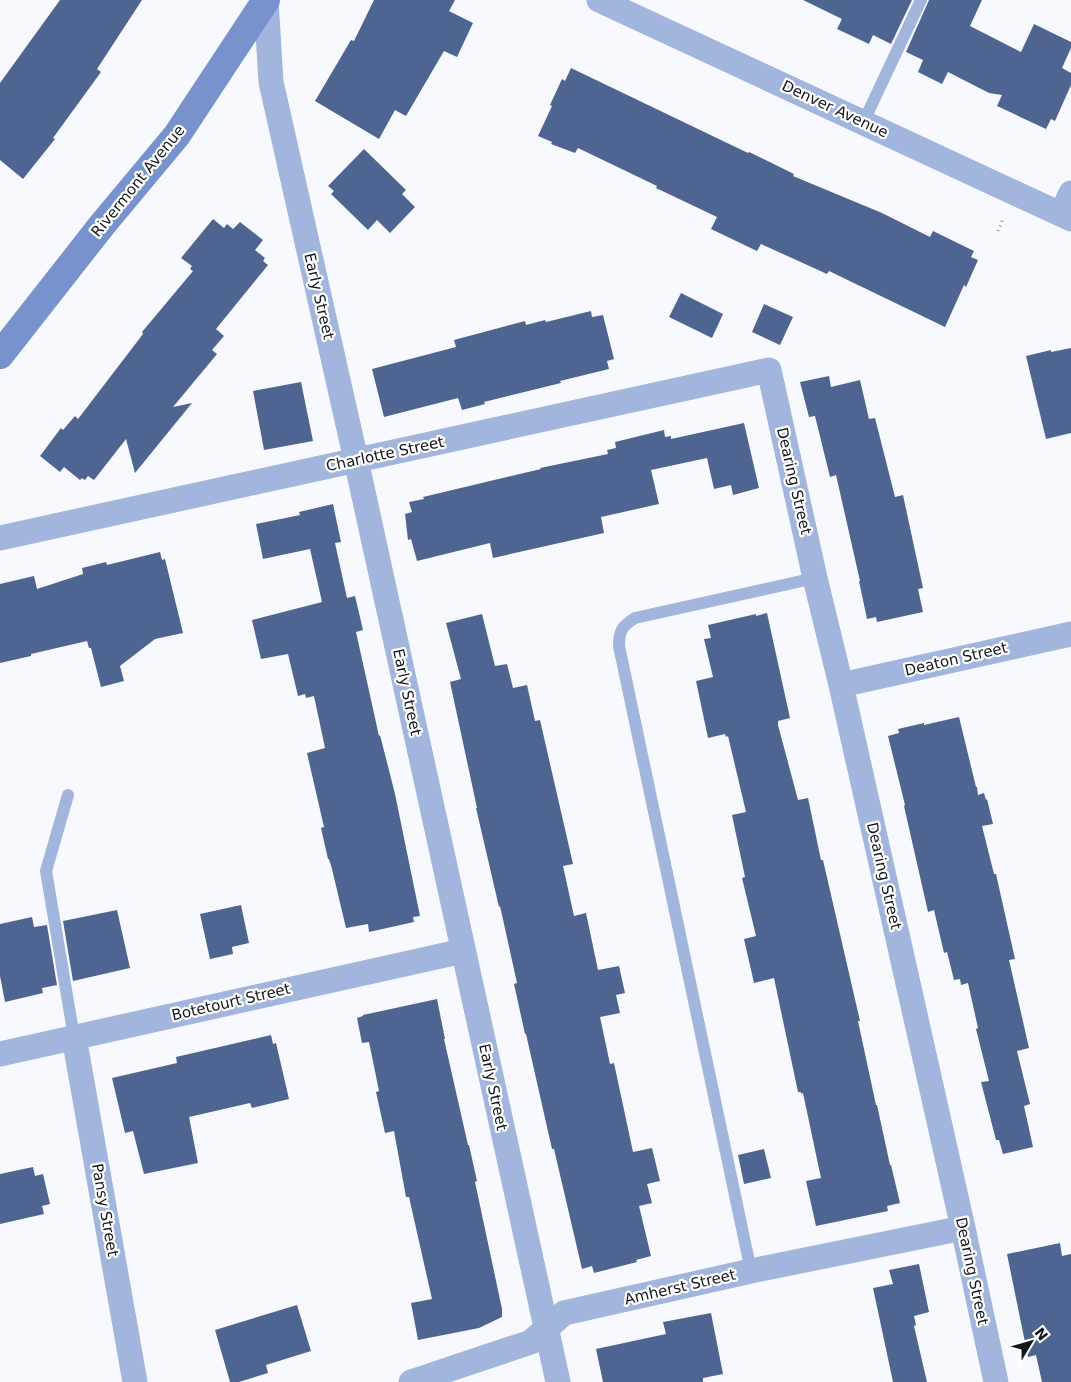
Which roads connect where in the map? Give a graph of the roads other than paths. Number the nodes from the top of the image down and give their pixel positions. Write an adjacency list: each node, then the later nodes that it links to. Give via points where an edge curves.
1 (266, 0): 6 (main road, Rivermont Avenue, via 176,135); 8 (street, Early Street, via 271,82)
2 (599, 0): 4 (street, Denver Avenue)
3 (921, 0): 4 (lane)
4 (863, 122): 5 (street, Denver Avenue)
5 (1068, 208)
6 (0, 355)
7 (769, 370): 8 (street, Charlotte Street); 10 (street, Dearing Street)
8 (356, 460): 9 (street, Charlotte Street); 14 (street, Early Street)
9 (0, 538)
10 (815, 578): 12 (street, Dearing Street); 18 (lane, via 635,618 625,624 619,634 621,656)
11 (1071, 634): 12 (street, Deaton Street)
12 (842, 685): 17 (street, Dearing Street)
13 (68, 795): 15 (lane, via 46,871)
14 (463, 951): 15 (street, Botetourt Street); 19 (street, Early Street)
15 (74, 1037): 16 (street, Botetourt Street); 20 (street, Pansy Street)
16 (0, 1054)
17 (963, 1228): 18 (street, Amherst Street); 23 (street, Dearing Street)
18 (751, 1271): 19 (street, Amherst Street, via 564,1313)
19 (546, 1329): 21 (street, Amherst Street, via 531,1342); 22 (street, Early Street)
20 (135, 1382)
21 (411, 1382)
22 (558, 1382)
23 (996, 1382)

